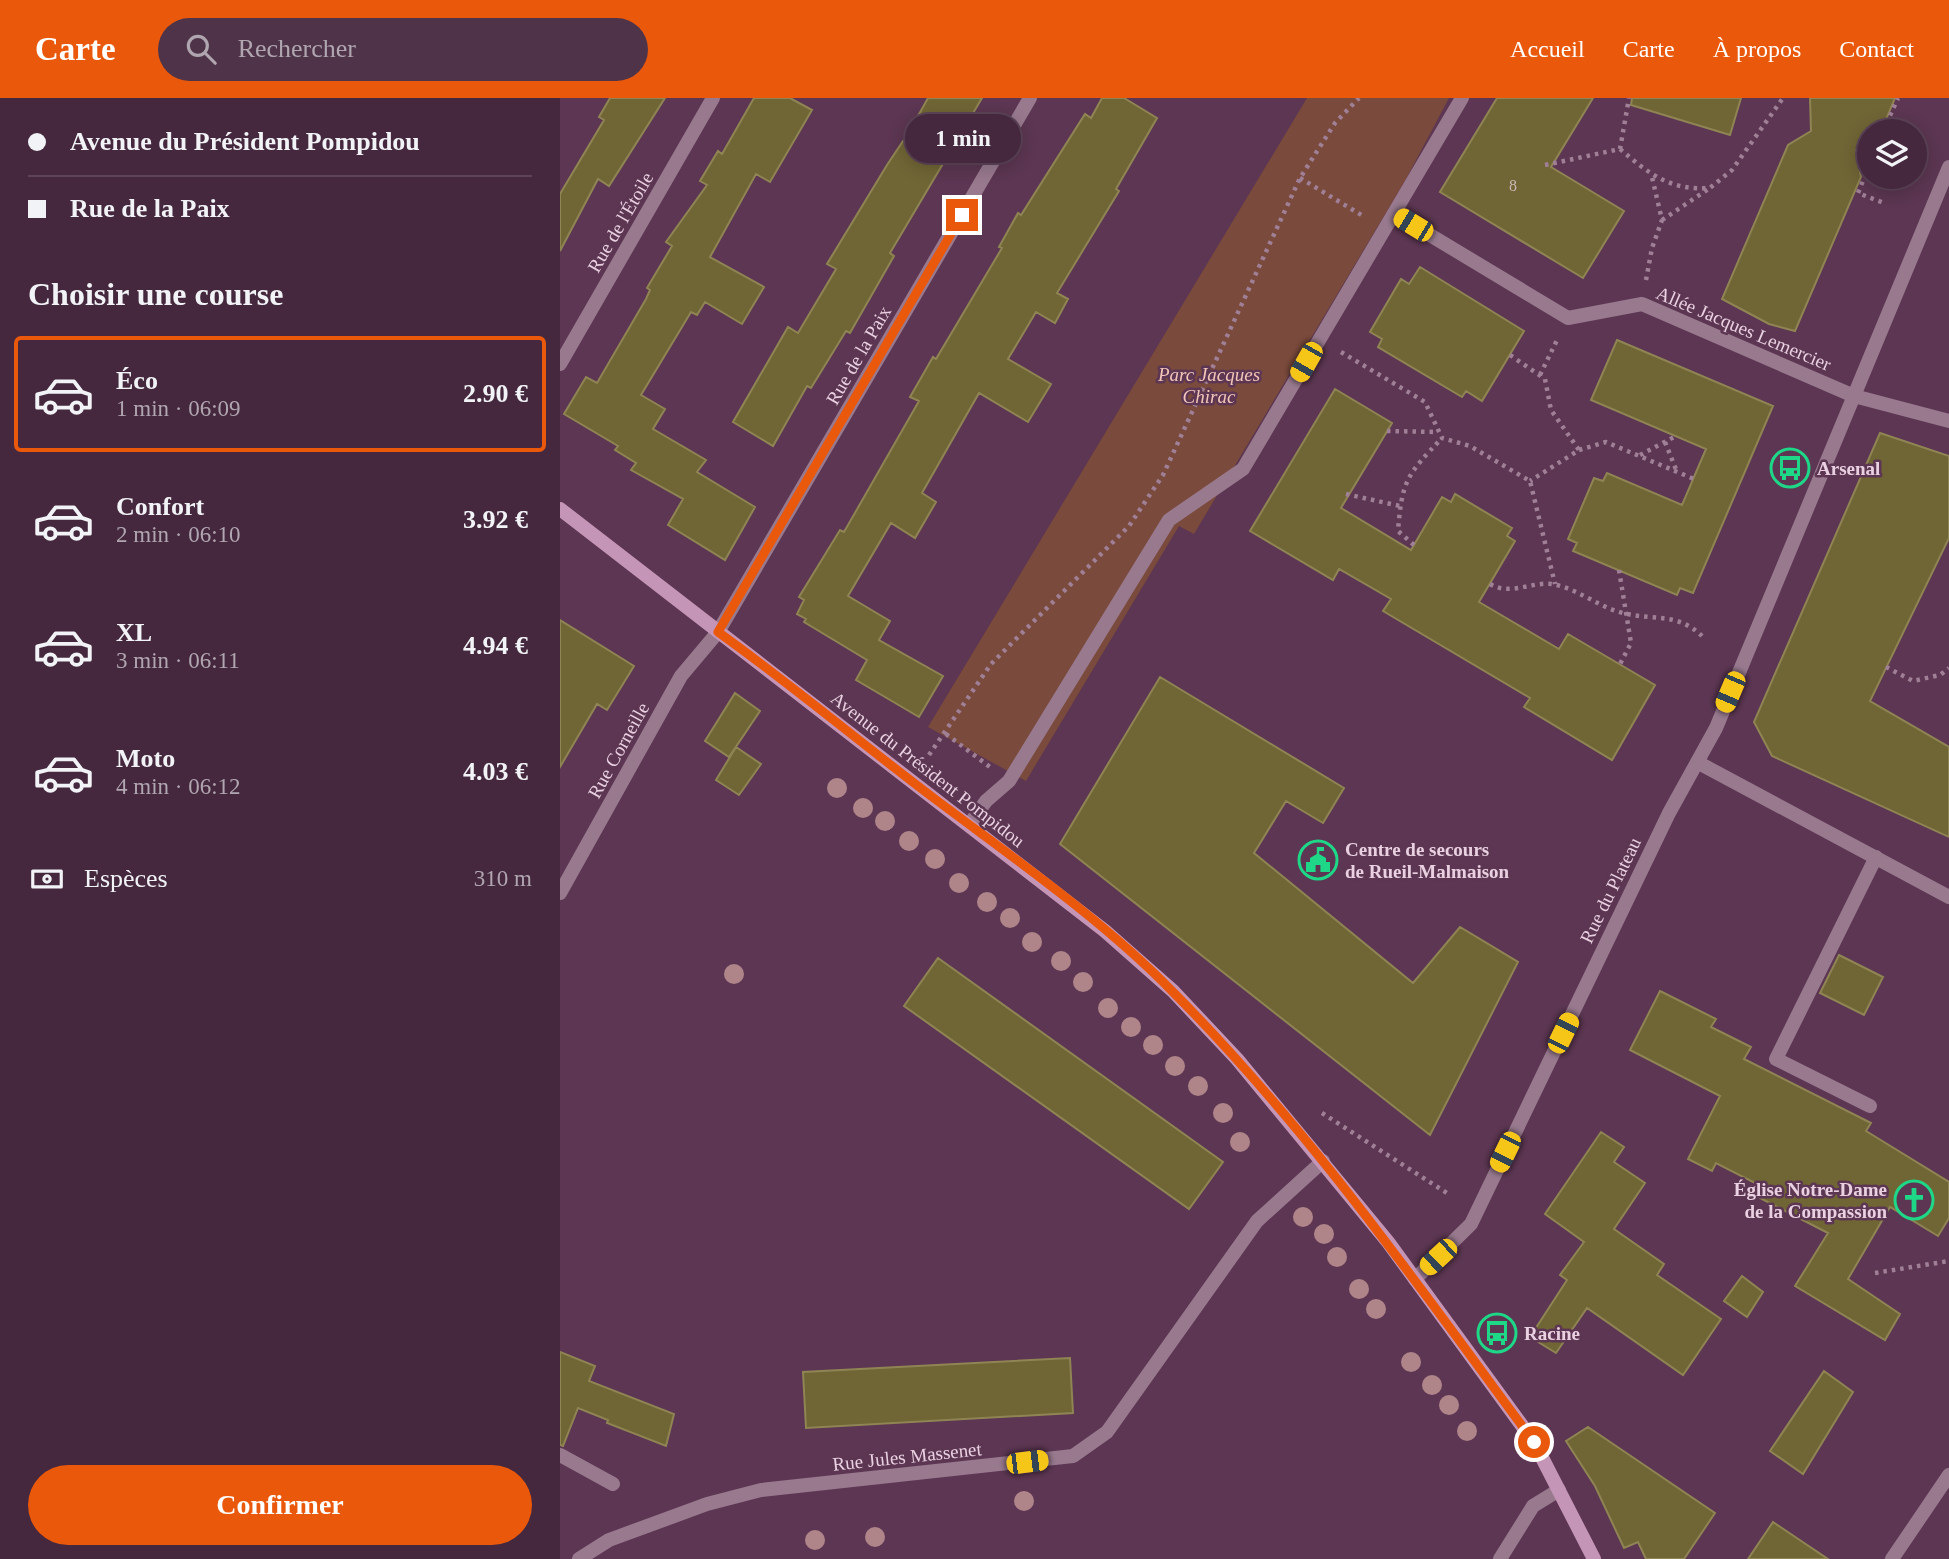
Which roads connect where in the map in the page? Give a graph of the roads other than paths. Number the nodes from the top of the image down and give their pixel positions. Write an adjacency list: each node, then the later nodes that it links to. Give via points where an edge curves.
1 (713, 98): 6 (street, Rue de l'Étoile)
2 (1030, 98): 10 (street, Rue de la Paix)
3 (1462, 98): 5 (street)
4 (1949, 167): 7 (street, Rue du Plateau)
5 (1395, 214): 7 (street, Allée Jacques Lemercier, via 1568,318 1642,304); 12 (street, via 1244,469 1169,520 1009,781 986,801)
6 (560, 365)
7 (1854, 396): 8 (street, Allée Jacques Lemercier); 11 (street, Rue du Plateau, via 1716,728)
8 (1949, 421)
9 (560, 509): 10 (street, Avenue du Président Pompidou)
10 (718, 632): 12 (street, Avenue du Président Pompidou); 14 (street, Rue Corneille, via 681,676)
11 (1697, 762): 13 (street); 18 (street, Rue du Plateau, via 1471,1224)
12 (970, 825): 17 (street, Avenue du Président Pompidou, via 1173,991)
13 (1877, 857): 15 (street); 16 (street, via 1776,1059)
14 (560, 893)
15 (1949, 897)
16 (1870, 1106)
17 (1323, 1161): 18 (street, Avenue du Président Pompidou); 23 (street, Rue Jules Massenet, via 1257,1221 1107,1432 1073,1456 761,1490 707,1504 610,1540)
18 (1415, 1279): 22 (street, Avenue du Président Pompidou, via 1534,1442)
19 (560, 1455): 21 (street)
20 (1949, 1475): 26 (street)
21 (612, 1484)
22 (1559, 1490): 24 (street, via 1533,1506); 25 (street, Avenue du Président Pompidou)
23 (579, 1559)
24 (1500, 1559)
25 (1594, 1559)
26 (1892, 1559)

